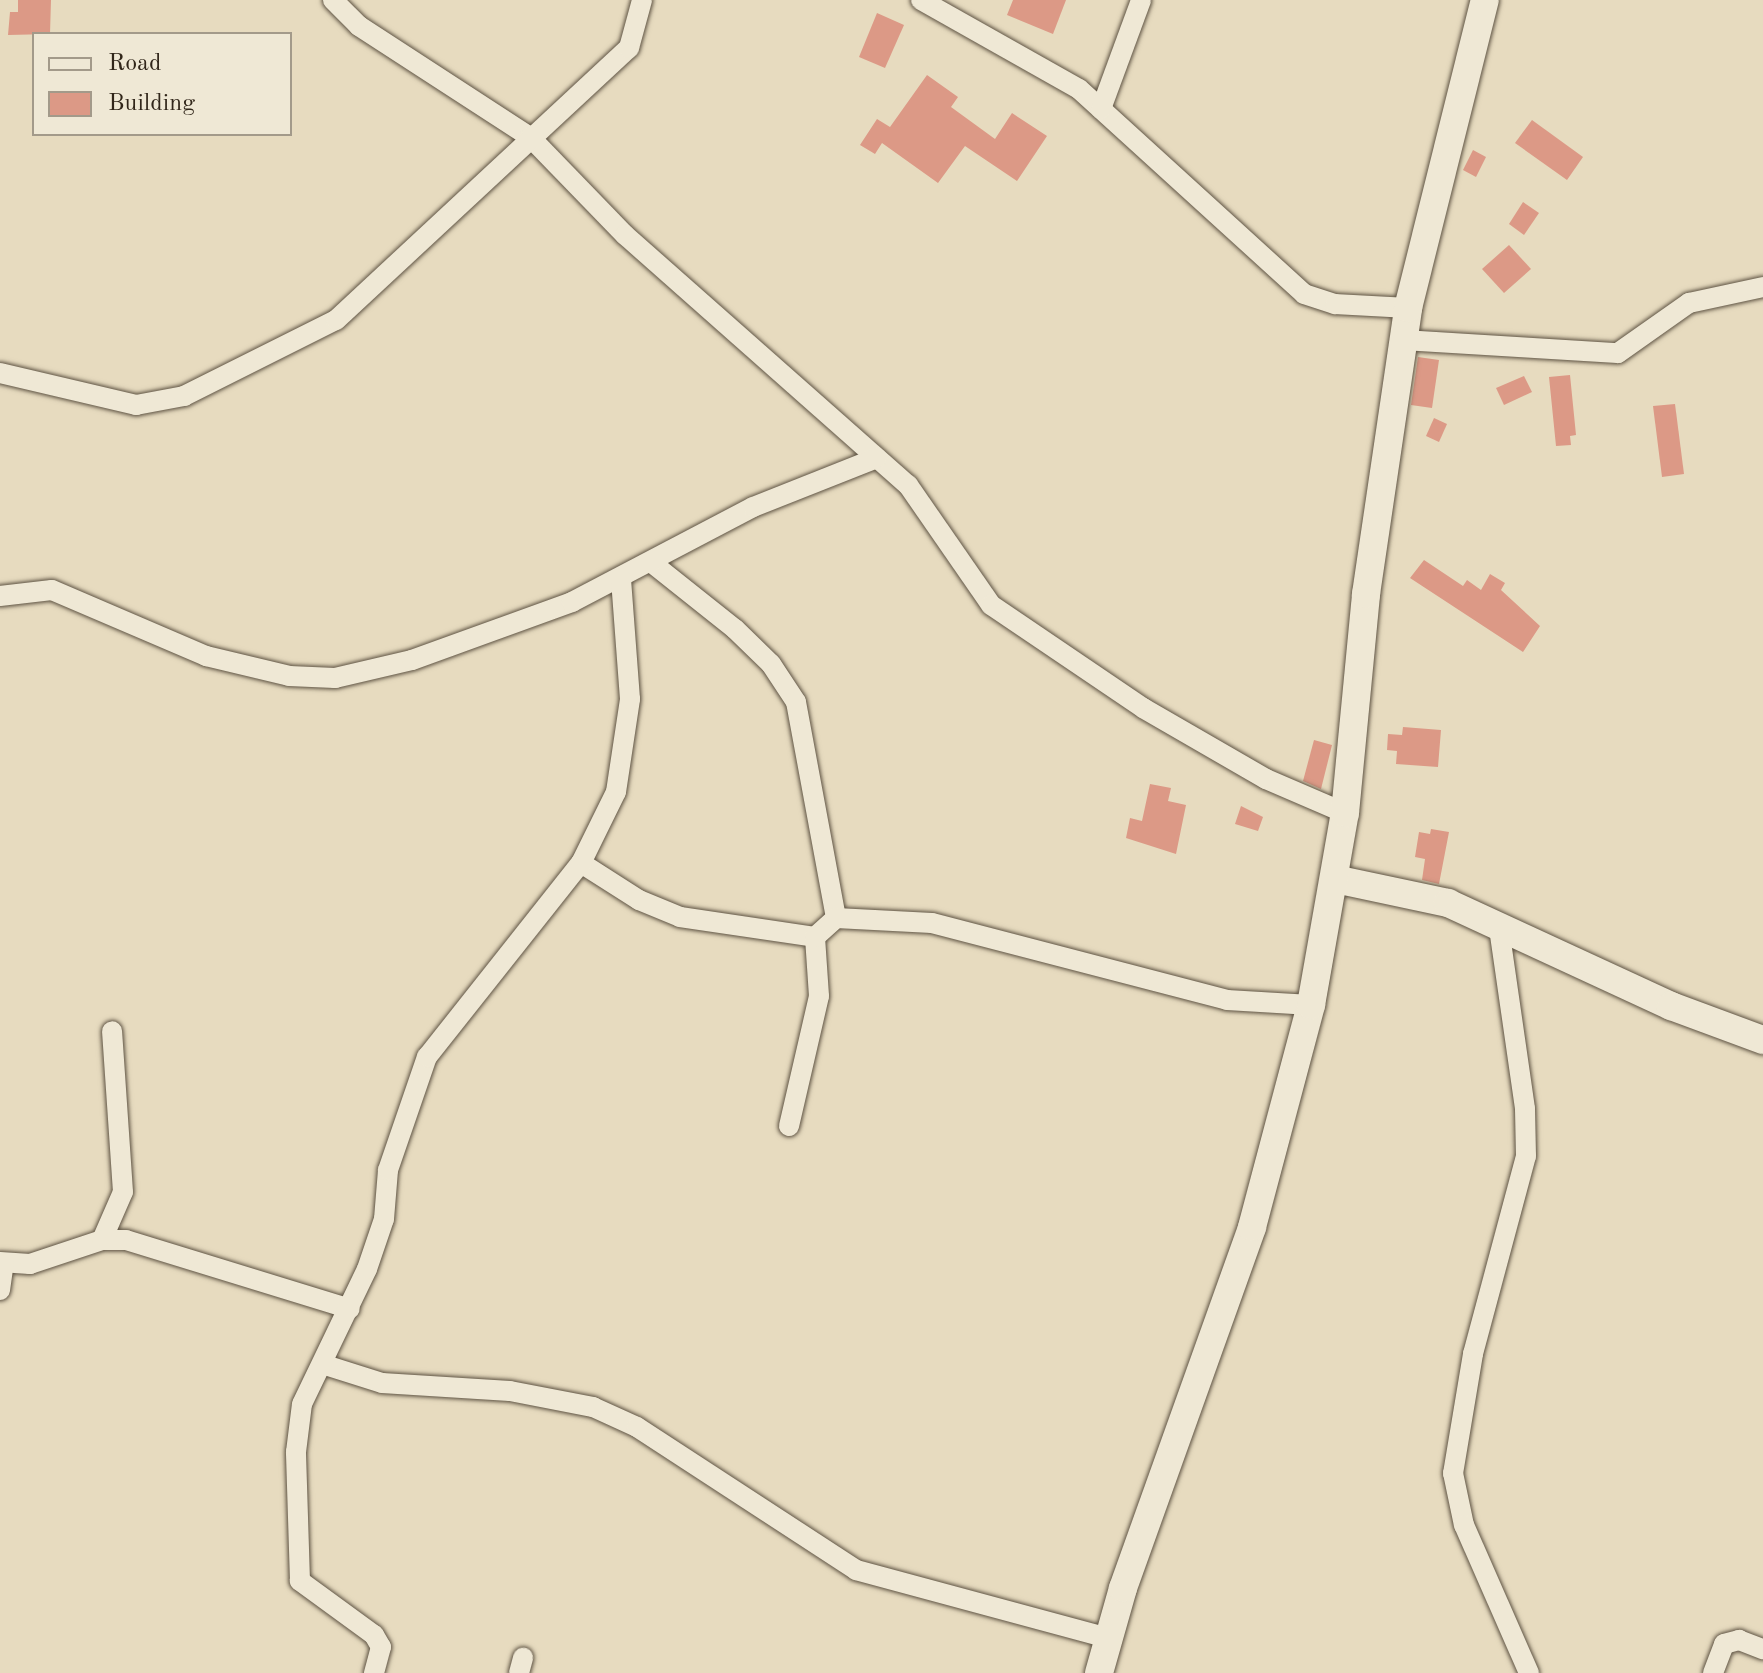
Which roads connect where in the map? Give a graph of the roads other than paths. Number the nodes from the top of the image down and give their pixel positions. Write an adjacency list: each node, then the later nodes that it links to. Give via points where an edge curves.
1 (333, 0): 7 (street, via 359,26)
2 (642, 0): 7 (street, via 629,48)
3 (921, 0): 6 (street, via 1079,89)
4 (1141, 0): 6 (street)
5 (1485, 0): 9 (street)
6 (1101, 109): 9 (street, via 1304,294 1335,304)
7 (530, 137): 11 (street, via 419,250 336,320 196,391 120,404); 12 (street, via 636,245)
8 (1763, 287): 10 (street, via 1689,303 1618,353)
9 (1408, 308): 10 (street)
10 (1403, 340): 16 (street, via 1366,594)
11 (0, 373)
12 (877, 458): 13 (street, via 767,500); 16 (street, via 908,485 991,605 1143,708 1266,779)
13 (652, 563): 14 (street); 19 (street, via 735,629 771,664 796,702)
14 (621, 578): 15 (street, via 412,660 335,678 289,676 206,656 52,590); 17 (street, via 630,649 629,741 616,792)
15 (0, 596)
16 (1345, 813): 18 (street)
17 (581, 863): 21 (street, via 639,900 680,917); 29 (street, via 427,1057 388,1170 384,1219)
18 (1335, 879): 20 (street, via 1448,903); 22 (street)
19 (836, 918): 21 (street); 22 (street, via 932,923 1227,1000)
20 (1499, 928): 24 (street); 35 (street, via 1526,1156 1473,1354 1453,1473 1464,1525)
21 (815, 937): 25 (street, via 819,996)
22 (1311, 1005): 31 (street, via 1252,1227)
23 (112, 1031): 26 (street, via 123,1192)
24 (1763, 1040)
25 (789, 1126)
26 (102, 1240): 27 (street, via 30,1264); 29 (street, via 204,1261)
27 (2, 1262): 28 (street)
28 (0, 1290)
29 (350, 1309): 30 (street)
30 (322, 1364): 31 (street, via 382,1383 510,1391 593,1407 637,1427 856,1570); 33 (street, via 302,1404 298,1429 296,1562 307,1592 353,1615 374,1635 381,1647)
31 (1108, 1638): 34 (street)
32 (1763, 1649): 36 (street, via 1739,1640 1724,1644)
33 (374, 1673)
34 (1099, 1673)
35 (1529, 1673)
36 (1713, 1673)

